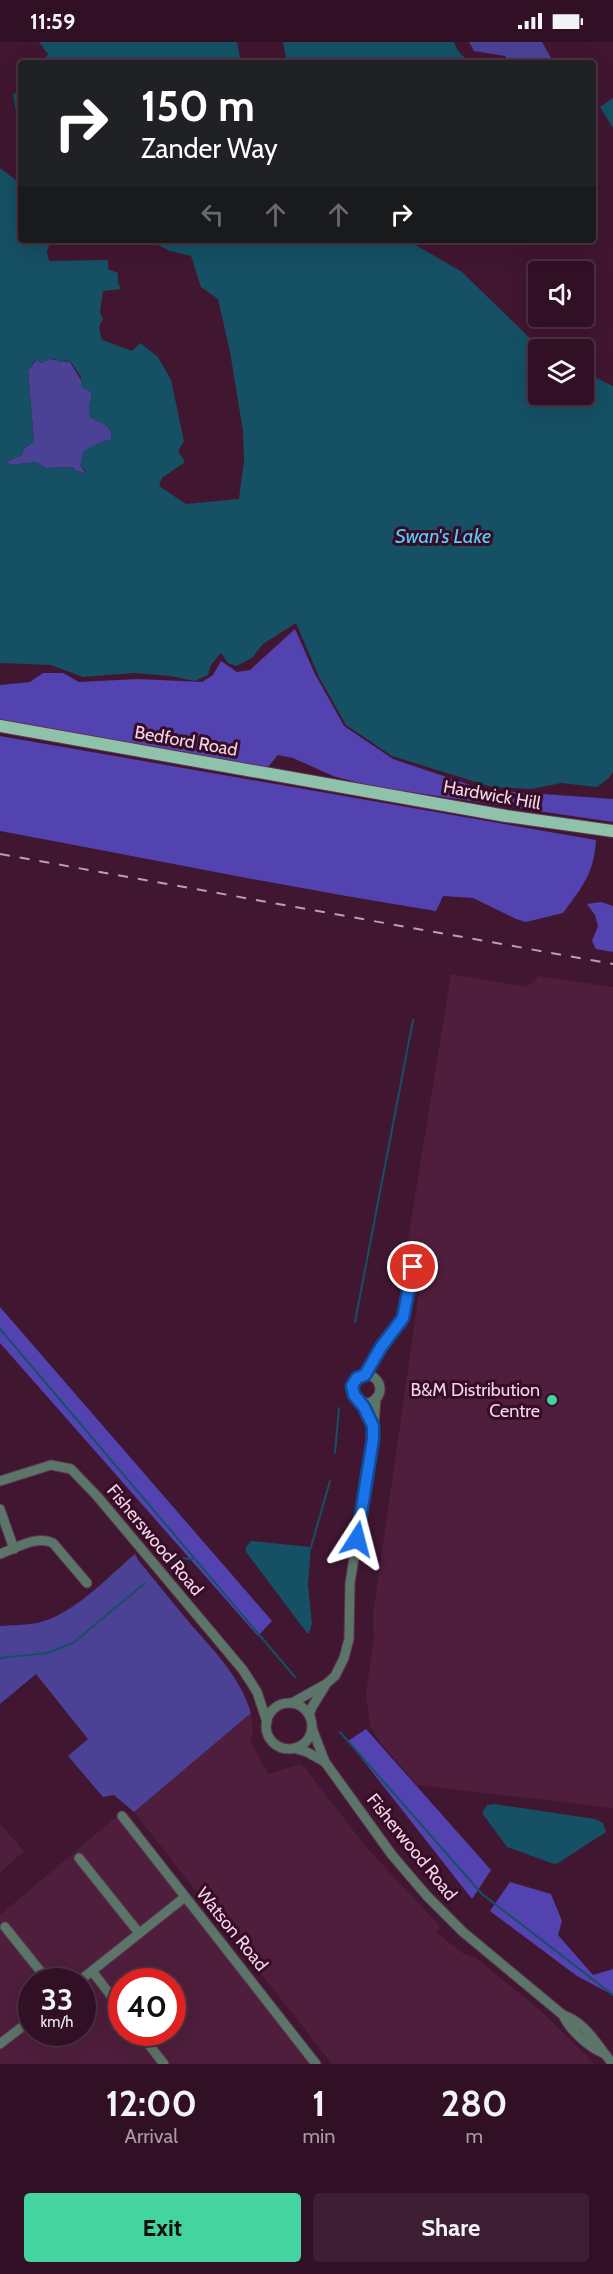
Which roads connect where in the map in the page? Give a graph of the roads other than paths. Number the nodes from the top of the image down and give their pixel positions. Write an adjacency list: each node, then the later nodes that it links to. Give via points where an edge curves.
1 (0, 726): 2 (main road, Bedford Road)
2 (366, 792): 3 (main road, Hardwick Hill)
3 (613, 831)
4 (413, 1267): 5 (street, via 403,1318)
5 (376, 1355): 6 (street); 7 (street)
6 (365, 1375): 7 (street); 9 (street, via 352,1386)
7 (377, 1381): 8 (street, via 380,1389)
8 (376, 1398): 9 (street); 10 (street)
9 (360, 1402): 10 (street)
10 (373, 1426): 16 (street, via 350,1583 349,1639 335,1676)
11 (0, 1481): 17 (street, Fisherswood Road, via 51,1465 71,1469 194,1611)
12 (0, 1509): 13 (street)
13 (14, 1549): 14 (street); 15 (street, via 43,1539 53,1543)
14 (0, 1554)
15 (87, 1583)
16 (326, 1683): 18 (street); 20 (street)
17 (257, 1692): 19 (street); 21 (street, Fisherswood Road)
18 (292, 1703): 19 (street); 20 (street)
19 (281, 1704): 21 (street)
20 (309, 1715): 22 (street)
21 (267, 1722): 23 (street, via 268,1735 276,1744)
22 (312, 1728): 23 (street, via 306,1741); 24 (street, Fisherwood Road)
23 (294, 1748): 24 (street, Fisherwood Road)
24 (325, 1762): 39 (street, Fisherwood Road, via 426,1896 563,2015 566,2023)
25 (122, 1816): 27 (street, Watson Road)
26 (79, 1858): 29 (street)
27 (185, 1897): 29 (street); 38 (street, Watson Road)
28 (5, 1927): 30 (street)
29 (139, 1933): 31 (street)
30 (38, 1968)
31 (96, 1968)
32 (96, 1976): 33 (street)
33 (108, 1992)
34 (18, 2030): 35 (street)
35 (0, 2044)
36 (150, 2046): 37 (street)
37 (164, 2064)
38 (316, 2064)
39 (613, 2064)

